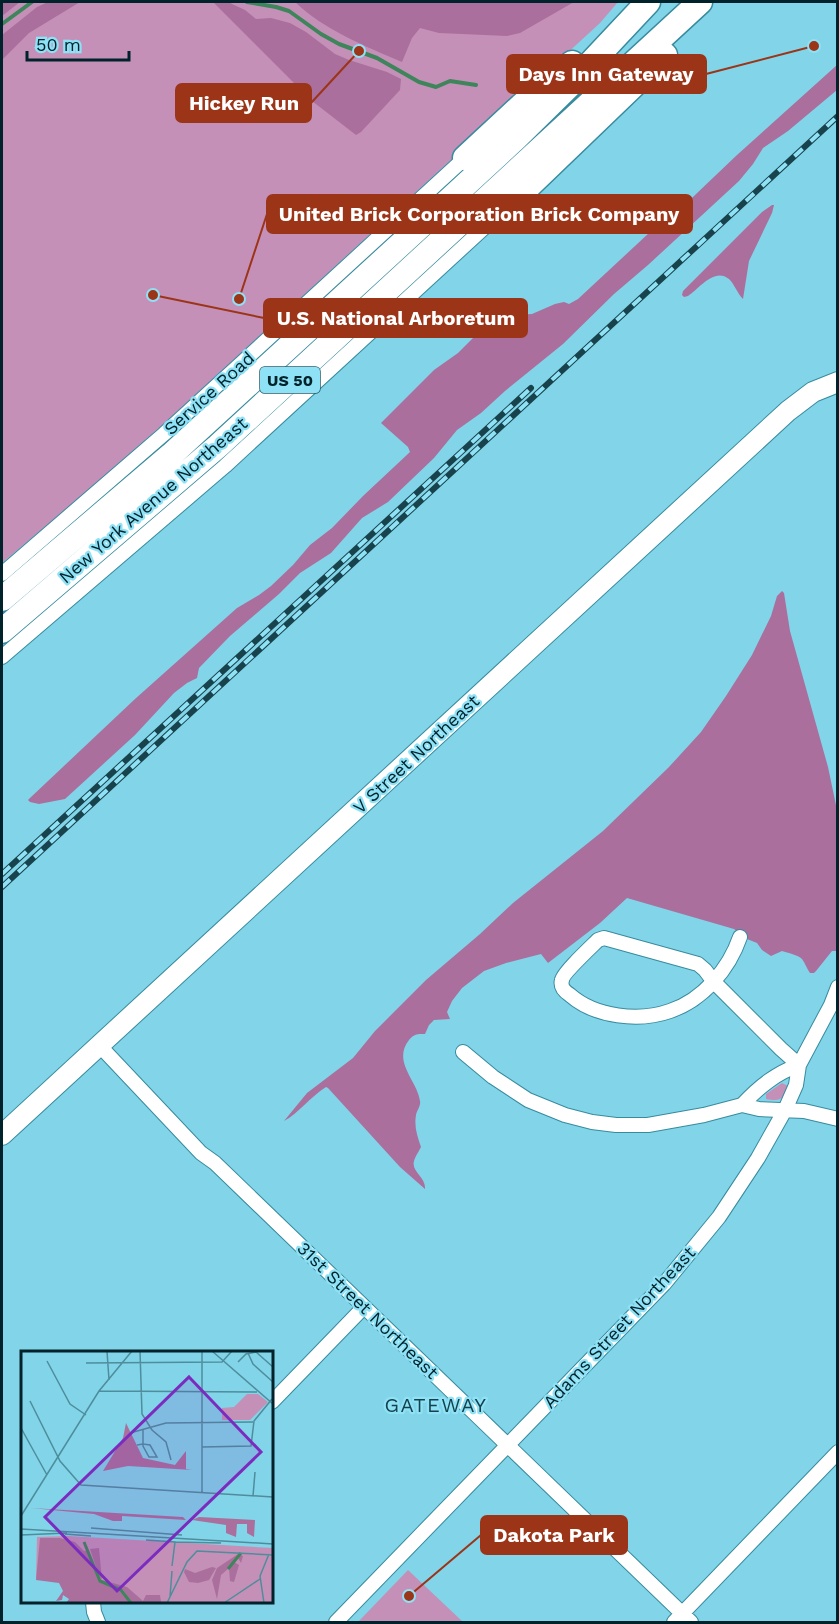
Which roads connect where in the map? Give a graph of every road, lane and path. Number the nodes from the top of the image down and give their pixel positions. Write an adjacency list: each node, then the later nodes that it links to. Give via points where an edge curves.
1 (678, 2): 5 (highway)
2 (700, 2): 5 (highway, New York Avenue Northeast / US 50)
3 (713, 2): 7 (highway, via 673,47)
4 (646, 4): 6 (highway, via 543,87); 10 (highway, New York Avenue Northeast / US 50, via 516,138 171,455)
5 (571, 120): 11 (highway, New York Avenue Northeast / US 50, via 218,446)
6 (465, 158): 9 (street, Service Road, via 164,434)
7 (511, 203): 12 (street, via 218,473)
8 (837, 382): 16 (street, V Street Northeast, via 813,392 781,417)
9 (2, 574)
10 (2, 599)
11 (2, 631)
12 (2, 657)
13 (740, 937): 14 (street)
14 (714, 982): 14 (street, via 670,1012 628,1016 609,1014 574,999 563,990 561,981 604,938 698,964); 18 (street)
15 (837, 987): 18 (street, Adams Street Northeast)
16 (99, 1045): 22 (street, V Street Northeast); 23 (street, 31st Street Northeast, via 201,1152)
17 (463, 1052): 19 (street, via 528,1100 592,1122 648,1125)
18 (799, 1065): 19 (street, via 782,1071); 20 (street, Adams Street Northeast, via 796,1085)
19 (742, 1105): 20 (street)
20 (785, 1110): 21 (street); 25 (street, Adams Street Northeast, via 737,1191 680,1265)
21 (837, 1119)
22 (2, 1135)
23 (364, 1307): 24 (street); 25 (street, 31st Street Northeast)
24 (273, 1401)
25 (507, 1445): 27 (street, 31st Street Northeast); 28 (street, Adams Street Northeast)
26 (837, 1452): 27 (street)
27 (682, 1620)
28 (336, 1623)

